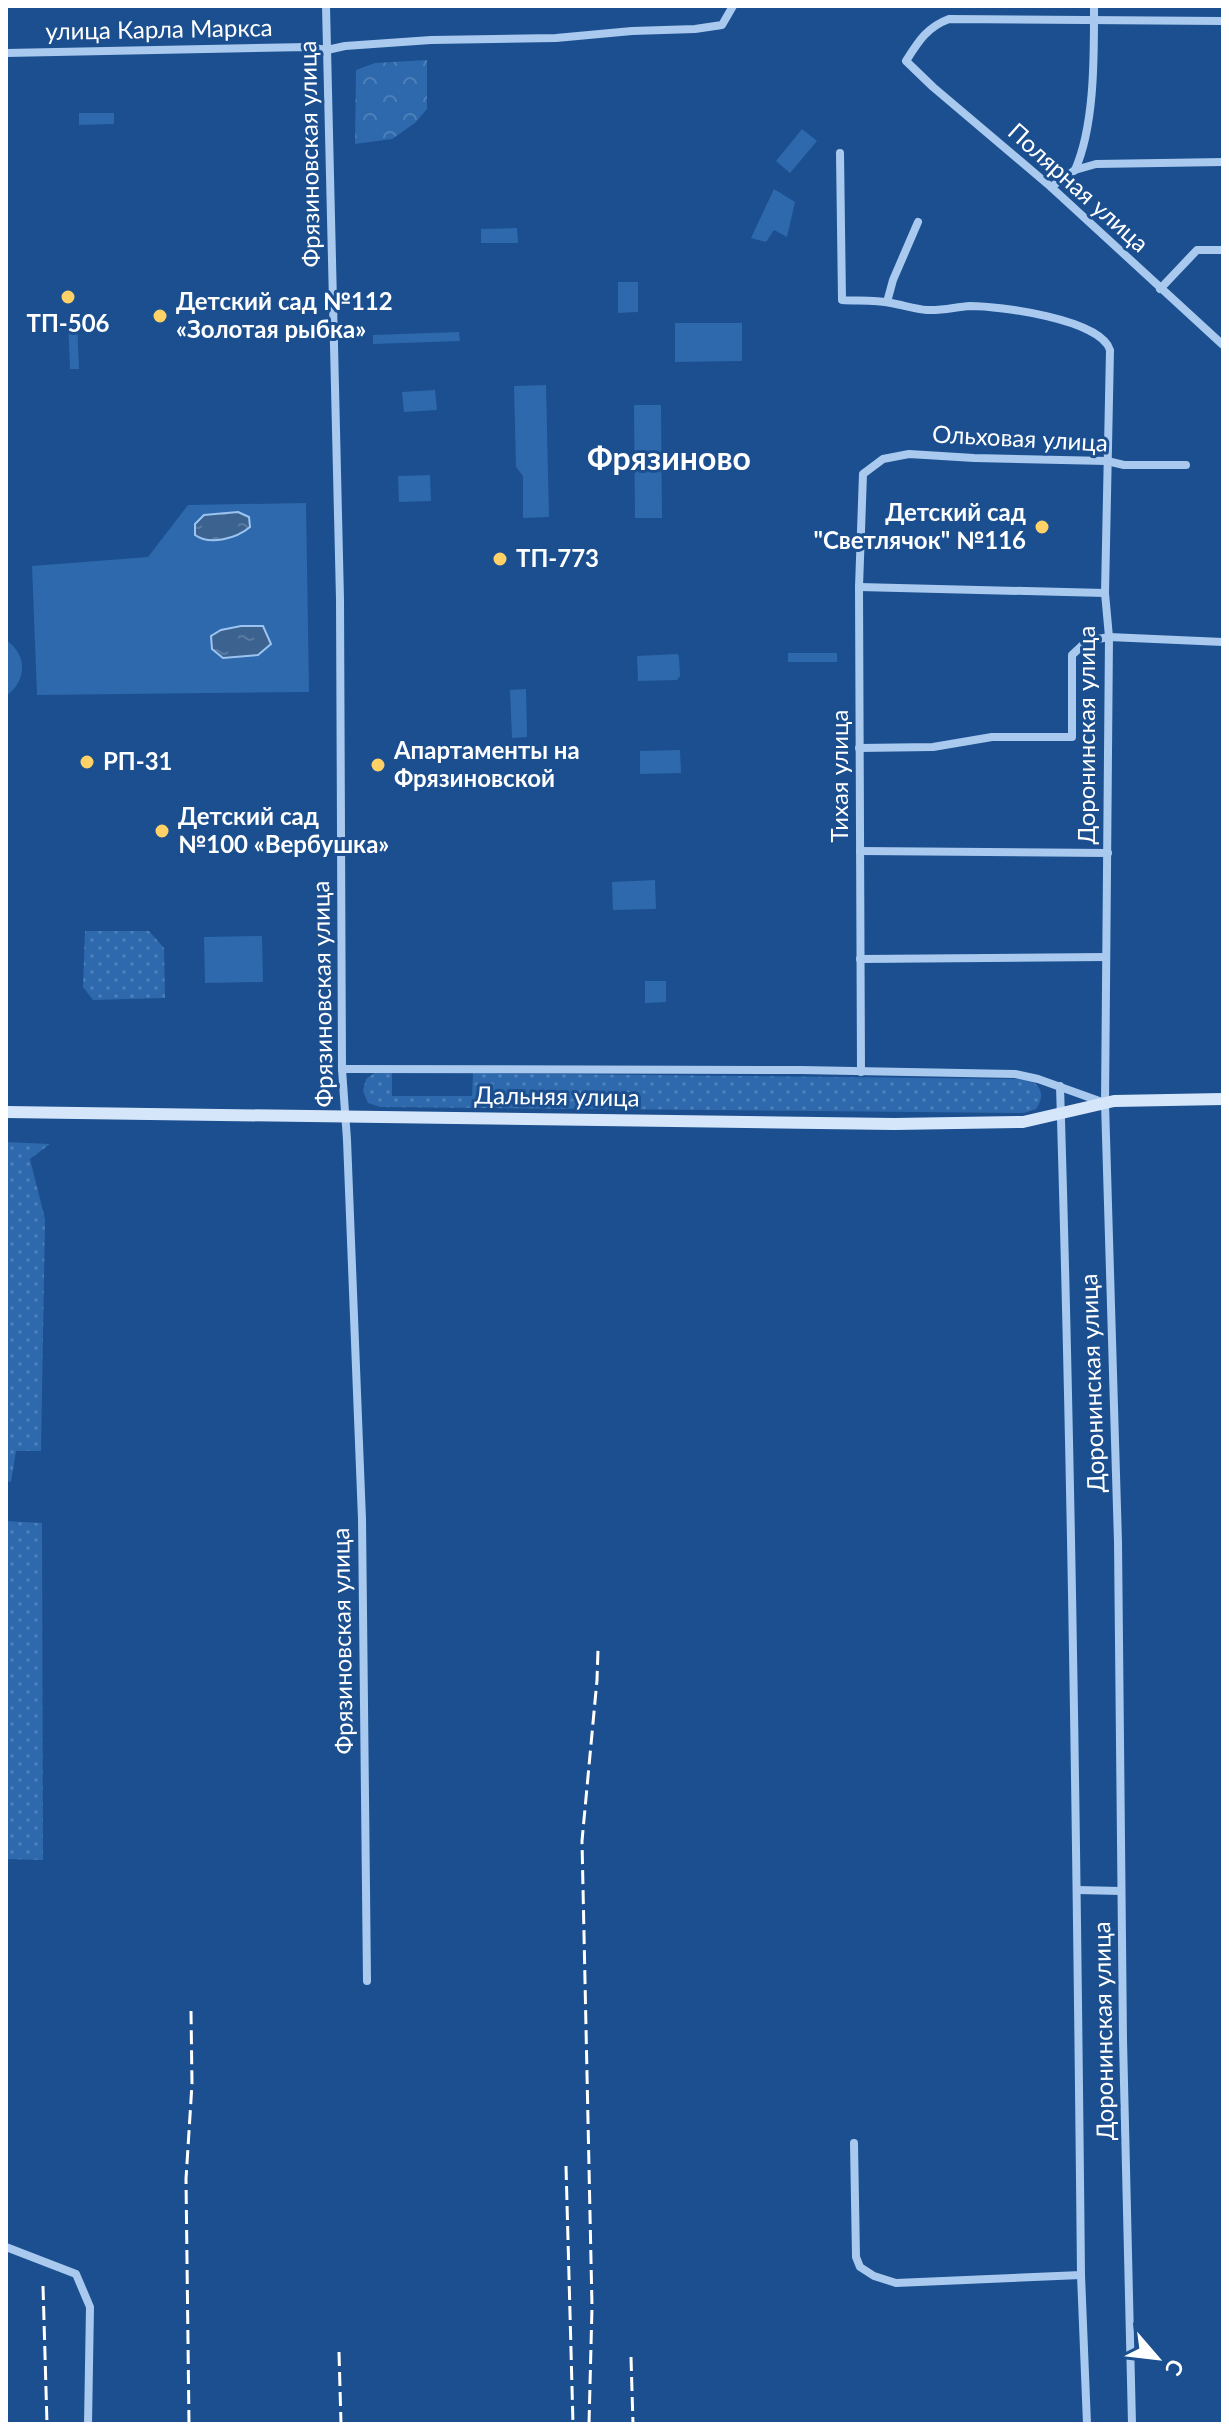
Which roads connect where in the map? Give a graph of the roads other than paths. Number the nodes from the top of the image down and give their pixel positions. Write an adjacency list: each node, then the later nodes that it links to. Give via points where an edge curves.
1 (326, 6): 6 (street, Фрязиновская улица)
2 (733, 6): 6 (street, улица Карла Маркса, via 722,25 695,29 431,40)
3 (1094, 6): 5 (street)
4 (1223, 21): 5 (street)
5 (1094, 22): 10 (street, via 1086,138); 11 (street, Полярная улица, via 949,19 924,34 906,61)
6 (327, 50): 7 (street, улица Карла Маркса); 29 (street, Фрязиновская улица, via 339,569)
7 (6, 53)
8 (840, 153): 15 (street, via 842,300)
9 (1223, 162): 10 (street, via 1096,164)
10 (1075, 170): 11 (street)
11 (1051, 187): 14 (street, Полярная улица)
12 (918, 222): 15 (street)
13 (1223, 250): 14 (street, via 1197,250)
14 (1160, 289): 16 (street, Полярная улица)
15 (887, 302): 17 (street, Доронинская улица, via 942,311 1001,308 1065,320 1096,333 1108,342 1111,360)
16 (1223, 345)
17 (1107, 461): 18 (street, Ольховая улица); 19 (street, Ольховая улица, via 909,454 870,466); 21 (street, Доронинская улица)
18 (1186, 465)
19 (863, 479): 20 (street, Тихая улица)
20 (859, 587): 21 (street); 24 (street, Тихая улица)
21 (1105, 593): 22 (street, Доронинская улица)
22 (1109, 637): 23 (street); 24 (street, via 1087,641 1072,655 1072,737 992,737 933,747); 26 (street, Доронинская улица)
23 (1223, 642)
24 (859, 748): 25 (street, Тихая улица)
25 (860, 851): 26 (street); 28 (street, Тихая улица)
26 (1108, 853): 27 (street, Доронинская улица)
27 (1106, 957): 28 (street); 33 (street, Доронинская улица)
28 (860, 959): 30 (street, Тихая улица)
29 (342, 1069): 30 (street, Дальняя улица); 36 (street, Фрязиновская улица)
30 (861, 1072): 31 (street, Дальняя улица, via 1015,1074)
31 (1060, 1086): 33 (street, Дальняя улица); 35 (street)
32 (1223, 1099): 33 (street, Дальняя улица)
33 (1105, 1103): 35 (street, Дальняя улица); 38 (street, Доронинская улица, via 1118,1542)
34 (6, 1112): 36 (street, Дальняя улица)
35 (1061, 1114): 36 (street, Дальняя улица, via 1023,1122 894,1124); 37 (street)
36 (346, 1116): 39 (street, Фрязиновская улица, via 362,1519)
37 (1077, 1890): 38 (street); 42 (street)
38 (1121, 1891): 45 (street, Доронинская улица)
39 (367, 1981)
40 (854, 2143): 42 (street, via 860,2267 896,2283)
41 (6, 2247): 43 (street, via 76,2274 90,2307)
42 (1081, 2275): 44 (street)
43 (88, 2424)
44 (1087, 2424)
45 (1132, 2424)

